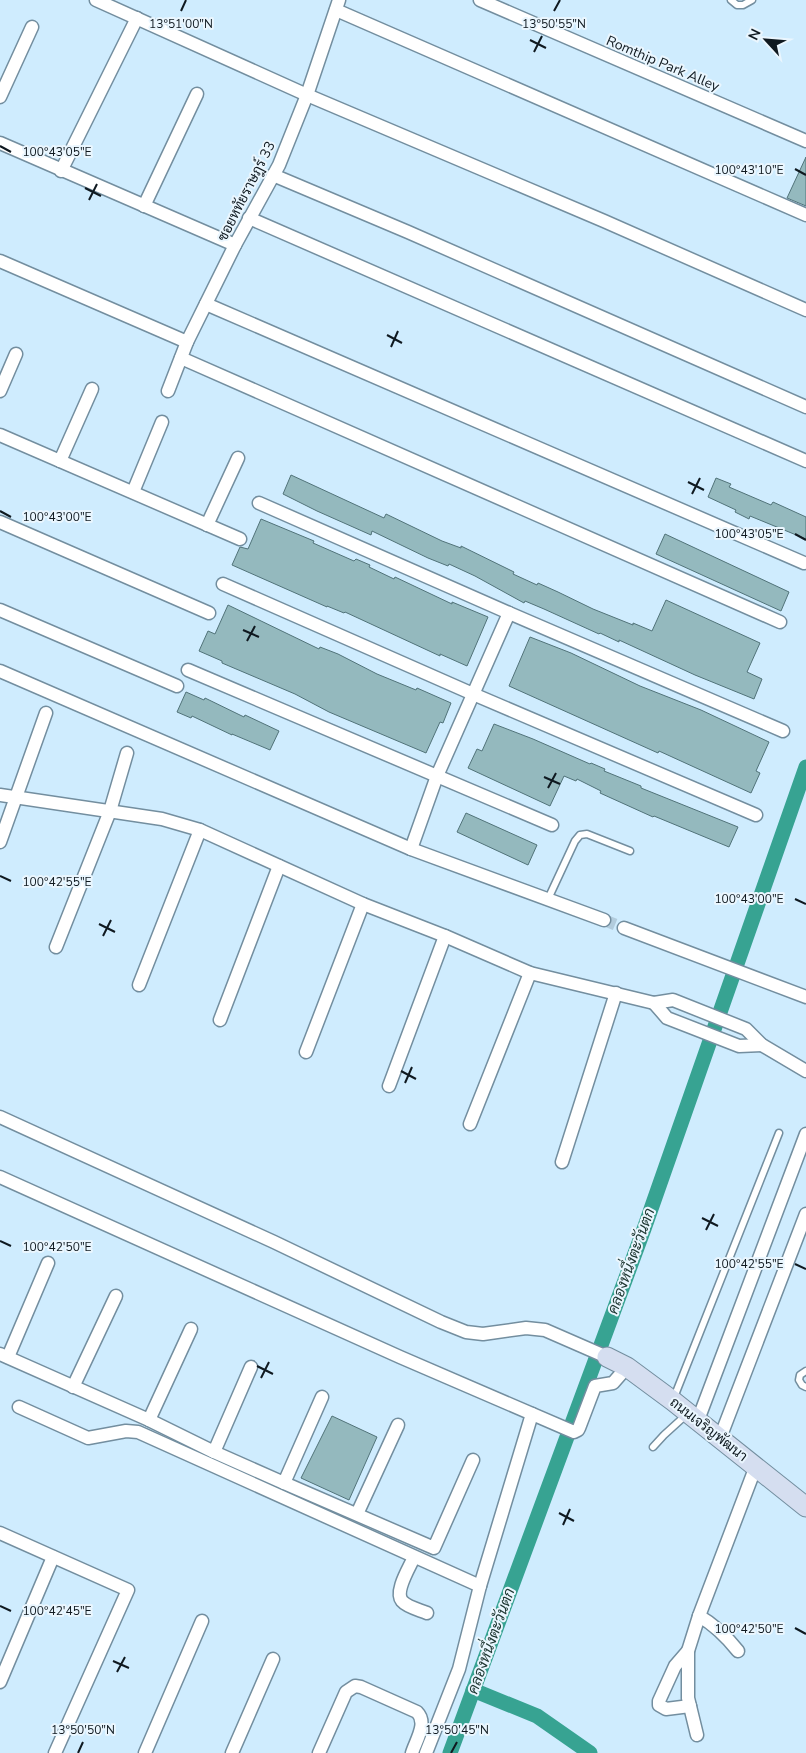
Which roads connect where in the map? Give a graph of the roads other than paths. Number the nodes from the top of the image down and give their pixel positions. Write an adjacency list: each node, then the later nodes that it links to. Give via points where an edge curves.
1 (96, 0): 6 (street)
2 (480, 0): 11 (street, Romthip Park Alley)
3 (731, 0): 4 (lane, via 737,5)
4 (752, 0)
5 (337, 5): 9 (street, ซอยหทัยราษฎร์ 33); 16 (street)
6 (137, 18): 9 (street); 13 (street)
7 (32, 27): 10 (street)
8 (197, 94): 15 (street)
9 (307, 95): 14 (street, ซอยหทัยราษฎร์ 33); 21 (street)
10 (0, 97)
11 (806, 141)
12 (0, 143): 13 (street)
13 (62, 170): 15 (street)
14 (274, 175): 17 (street, ซอยหทัยราษฎร์ 33); 28 (street)
15 (144, 206): 18 (street)
16 (806, 215)
17 (249, 218): 18 (street, ซอยหทัยราษฎร์ 33); 33 (street)
18 (235, 244): 20 (street, ซอยหทัยราษฎร์ 33)
19 (0, 261): 22 (street)
20 (206, 304): 22 (street, ซอยหทัยราษฎร์ 33); 39 (street)
21 (806, 310)
22 (188, 342): 24 (street, ซอยหทัยราษฎร์ 33)
23 (16, 354): 26 (street)
24 (181, 358): 27 (street, ซอยหทัยราษฎร์ 33); 44 (street)
25 (92, 389): 32 (street)
26 (0, 390)
27 (168, 391)
28 (806, 406)
29 (162, 422): 34 (street)
30 (0, 435): 32 (street)
31 (238, 458): 37 (street)
32 (60, 461): 34 (street)
33 (806, 461)
34 (132, 492): 37 (street)
35 (259, 503): 43 (street)
36 (0, 522): 42 (street)
37 (208, 525): 38 (street)
38 (240, 539)
39 (804, 563)
40 (223, 584): 48 (street)
41 (0, 610): 47 (street)
42 (210, 613)
43 (509, 613): 48 (street); 50 (street)
44 (780, 622)
45 (188, 670): 52 (street)
46 (0, 671): 60 (street)
47 (177, 686)
48 (473, 694): 52 (street); 56 (street)
49 (46, 713): 54 (street)
50 (783, 731)
51 (127, 753): 55 (street)
52 (438, 776): 57 (street); 60 (street)
53 (0, 795): 54 (street)
54 (17, 798): 55 (street); 59 (street)
55 (110, 811): 58 (street, via 162,819); 68 (street)
56 (756, 815)
57 (552, 825)
58 (200, 830): 62 (street); 70 (street)
59 (0, 842)
60 (410, 849): 63 (street)
61 (630, 851): 63 (lane, via 587,834 580,835)
62 (278, 866): 64 (street); 74 (street)
63 (548, 899): 65 (street)
64 (362, 904): 67 (street); 76 (street)
65 (604, 920)
66 (624, 928): 72 (street)
67 (445, 936): 69 (street); 78 (street)
68 (56, 947)
69 (530, 973): 71 (street); 80 (street)
70 (138, 985)
71 (616, 993): 73 (street); 83 (street)
72 (806, 997)
73 (654, 1002): 75 (street, via 673,1000 746,1029); 75 (street, via 667,1018 739,1046)
74 (220, 1020)
75 (762, 1045): 77 (street)
76 (306, 1052)
77 (806, 1071)
78 (389, 1086)
79 (0, 1117): 90 (street, via 466,1332 545,1330)
80 (470, 1124)
81 (780, 1133): 97 (lane)
82 (806, 1134): 100 (street)
83 (562, 1162)
84 (0, 1177): 99 (street)
85 (806, 1214): 103 (street)
86 (48, 1264): 89 (street)
87 (116, 1296): 94 (street)
88 (191, 1329): 101 (street)
89 (4, 1356): 94 (street)
90 (607, 1357): 92 (street, ถนนเจริญพัฒนา)
91 (251, 1367): 105 (street)
92 (626, 1368): 97 (street, ถนนเจริญพัฒนา); 99 (street, via 614,1383 595,1386 578,1430 574,1432)
93 (806, 1371): 95 (lane, via 799,1380)
94 (73, 1387): 101 (street)
95 (806, 1387)
96 (322, 1398): 108 (street)
97 (673, 1401): 100 (street, ถนนเจริญพัฒนา)
98 (19, 1407): 113 (street, via 88,1438 138,1432)
99 (537, 1416): 114 (street)
100 (693, 1417): 103 (street, ถนนเจริญพัฒนา); 104 (lane, via 664,1435)
101 (149, 1420): 105 (street)
102 (398, 1425): 110 (street)
103 (720, 1438): 107 (street, ถนนเจริญพัฒนา)
104 (653, 1448)
105 (214, 1452): 108 (street)
106 (473, 1460): 110 (street, via 434,1548)
107 (756, 1466): 109 (street, ถนนเจริญพัฒนา); 116 (street)
108 (284, 1483): 110 (street)
109 (806, 1508)
110 (357, 1514)
111 (0, 1533): 112 (street)
112 (54, 1557): 121 (street); 124 (street, via 128,1590)
113 (414, 1557): 114 (street); 115 (street, via 399,1594 406,1604)
114 (480, 1586): 129 (street, via 459,1669)
115 (427, 1613)
116 (698, 1616): 118 (street); 119 (street, via 725,1634)
117 (202, 1621): 125 (street)
118 (688, 1651): 122 (street); 122 (street, via 675,1666 659,1705 666,1709)
119 (738, 1651)
120 (273, 1659): 126 (street)
121 (0, 1682)
122 (690, 1706): 123 (street)
123 (697, 1734)
124 (55, 1753)
125 (144, 1753)
126 (232, 1753)
127 (320, 1753): 128 (street, via 346,1692 355,1686 422,1716 423,1723)
128 (412, 1753)
129 (426, 1753)

